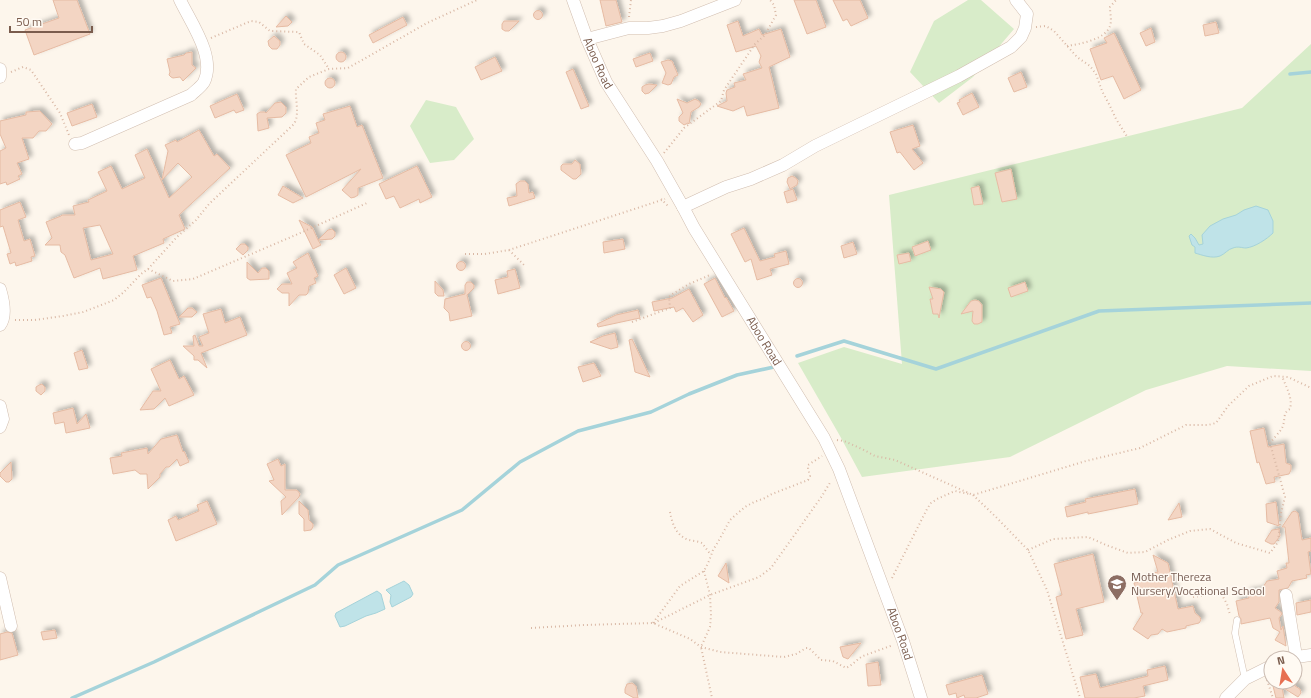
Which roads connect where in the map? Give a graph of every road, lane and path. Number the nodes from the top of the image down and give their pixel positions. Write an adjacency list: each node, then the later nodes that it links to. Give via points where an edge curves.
1 (180, 0): 12 (street)
2 (477, 0): 15 (path, via 427,23 348,68)
3 (573, 0): 11 (street, Aboo Road)
4 (631, 0): 9 (path)
5 (735, 0): 9 (street, via 663,26)
6 (770, 0): 19 (path, via 776,15 765,35 755,44 724,90 721,101 684,128)
7 (1016, 0): 10 (street, via 1027,14)
8 (1116, 0): 13 (path, via 1110,7 1108,30 1094,40)
9 (628, 28): 11 (street)
10 (1025, 28): 13 (path, via 1046,26); 22 (street, via 1011,47 959,76 815,146 783,166 726,187)
11 (587, 39): 19 (street, Aboo Road, via 606,82)
12 (202, 42): 15 (path, via 251,21 259,22 270,32 299,32 304,44 320,55); 18 (street, via 207,73 203,84 191,95)
13 (1068, 46): 17 (path, via 1096,74 1102,91)
14 (0, 69): 16 (street)
15 (329, 69): 26 (path, via 309,77 296,89 297,111 294,124 209,204)
16 (0, 77): 18 (path, via 23,68 31,70 60,113)
17 (1128, 138)
18 (75, 144)
19 (657, 161): 20 (street, Aboo Road)
20 (677, 196): 22 (street, Aboo Road); 23 (path)
21 (367, 203): 26 (path, via 193,279 173,281)
22 (683, 207): 27 (street, Aboo Road)
23 (509, 250): 24 (path); 25 (path)
24 (464, 254)
25 (524, 264)
26 (148, 269): 30 (path, via 114,300 99,306 62,316)
27 (721, 271): 29 (path, via 689,284 671,295 670,308); 35 (street, Aboo Road)
28 (0, 289): 30 (street)
29 (632, 322)
30 (2, 323)
31 (1282, 376): 32 (path); 38 (path, via 1273,376 1249,386 1228,406 1216,423 1186,425 1140,448 1086,461); 40 (path, via 1292,404 1286,411 1281,430 1270,443 1285,496 1278,542 1270,553 1236,543 1210,529 1190,531 1145,552 1128,553 1088,537 1053,539)
32 (1311, 388)
33 (0, 406): 34 (street, via 3,419)
34 (0, 427)
35 (824, 438): 36 (street, Aboo Road); 38 (path, via 844,441 875,456 895,460)
36 (830, 450): 37 (street, Aboo Road); 41 (path, via 808,465 808,480 754,502 730,520)
37 (839, 469): 44 (street, Aboo Road); 45 (path, via 771,568 759,577)
38 (973, 495): 40 (path); 44 (path, via 955,492 931,503)
39 (670, 512): 41 (path, via 677,532 687,540 702,543)
40 (1028, 550): 60 (path, via 1046,590)
41 (711, 555): 42 (path)
42 (704, 571): 45 (path); 49 (path, via 680,586)
43 (0, 578): 50 (street)
44 (884, 591): 53 (street, Aboo Road)
45 (710, 595): 49 (path); 54 (path, via 710,627)
46 (1286, 595): 55 (street)
47 (1192, 597): 52 (path, via 1222,595)
48 (1237, 620): 52 (lane)
49 (653, 623): 51 (path); 54 (path, via 690,639)
50 (11, 626)
51 (531, 628)
52 (1235, 633): 57 (lane)
53 (903, 641): 54 (path, via 863,656 846,668 833,661 821,660 809,648 784,657 720,652); 59 (street, Aboo Road)
54 (701, 647): 58 (path)
55 (1292, 650)
56 (1263, 670): 57 (street)
57 (1245, 679): 61 (street)
58 (712, 698)
59 (922, 698)
60 (1080, 698)
61 (1226, 698)

